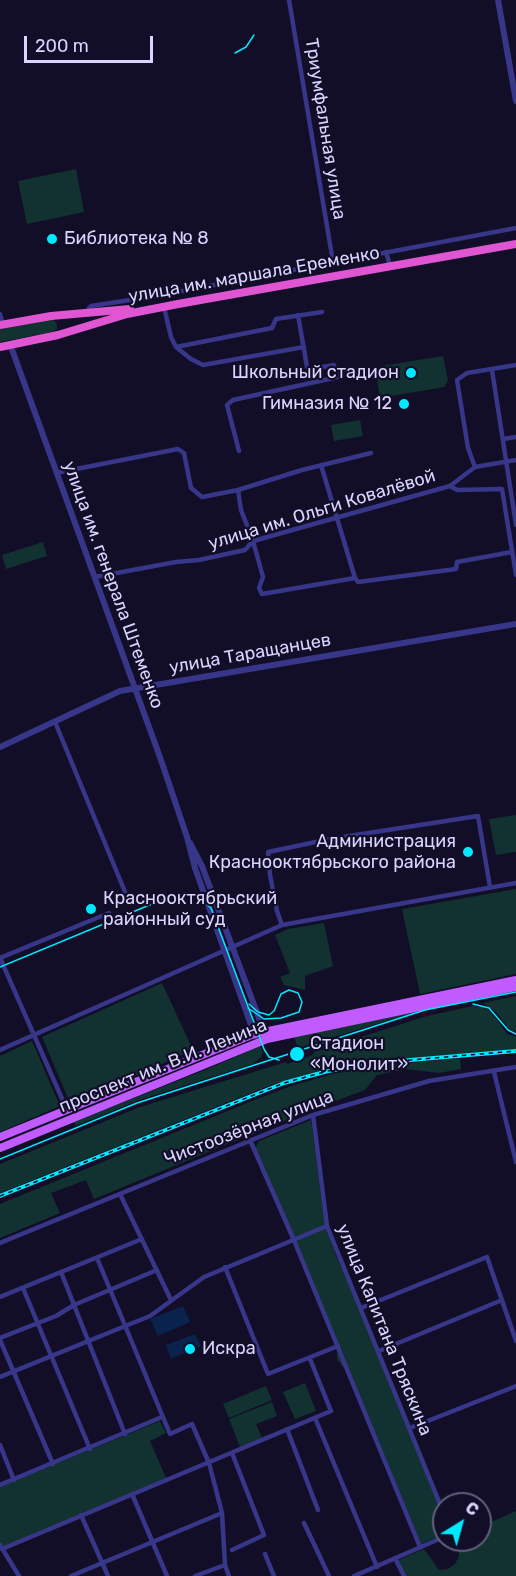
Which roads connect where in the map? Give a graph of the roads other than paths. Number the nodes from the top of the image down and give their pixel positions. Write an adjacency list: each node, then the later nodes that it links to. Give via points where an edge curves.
1 (289, 0): 9 (street, Триумфальная улица)
2 (498, 0): 3 (street)
3 (516, 101)
4 (516, 228): 7 (street)
5 (516, 239): 8 (highway, улица им. маршала Еременко)
6 (516, 244): 10 (highway, улица им. маршала Еременко)
7 (386, 252): 8 (street); 9 (street)
8 (389, 262): 9 (highway, улица им. маршала Еременко)
9 (337, 265): 11 (street); 15 (highway, улица им. маршала Еременко, via 127,310)
10 (164, 307): 17 (highway, улица им. маршала Еременко); 20 (street)
11 (89, 308)
12 (322, 312): 14 (street)
13 (0, 314): 16 (street)
14 (298, 315): 20 (street, via 276,319 272,328); 21 (street)
15 (51, 316): 16 (highway, улица им. маршала Еременко); 17 (highway, via 61,325)
16 (2, 325)
17 (58, 335): 18 (highway, улица им. маршала Еременко)
18 (10, 344): 19 (highway, улица им. маршала Еременко); 32 (street, улица им. генерала Штеменко)
19 (0, 346)
20 (176, 347): 21 (street, via 191,360 203,364)
21 (304, 347): 26 (street, via 309,369 334,365 338,377 232,400 227,405)
22 (516, 365): 23 (street)
23 (492, 370): 25 (street); 31 (street, via 467,373 457,380 468,448)
24 (516, 437): 25 (street)
25 (503, 439): 29 (street)
26 (239, 451)
27 (371, 453): 30 (street)
28 (516, 460): 29 (street, улица им. Ольги Ковалёвой)
29 (506, 462): 31 (street, улица им. Ольги Ковалёвой); 36 (street)
30 (321, 465): 34 (street); 35 (street)
31 (475, 467): 33 (street, улица им. Ольги Ковалёвой)
32 (56, 473): 34 (street, via 178,449 184,453 195,494 202,497); 41 (street, улица им. генерала Штеменко)
33 (450, 486): 35 (street, улица им. Ольги Ковалёвой); 38 (street, via 457,490 501,489)
34 (238, 489): 37 (street)
35 (336, 517): 37 (street, улица им. Ольги Ковалёвой); 42 (street)
36 (516, 525)
37 (253, 541): 41 (street, улица им. Ольги Ковалёвой, via 245,550); 42 (street, via 262,594)
38 (512, 552): 39 (street); 42 (street, via 457,562 456,569)
39 (515, 561): 40 (street)
40 (516, 575)
41 (95, 577): 44 (street, улица им. генерала Штеменко)
42 (357, 580)
43 (516, 624): 44 (street, улица Таращанцев)
44 (134, 689): 45 (street, улица Таращанцев, via 120,691); 52 (street, улица им. генерала Штеменко, via 195,868)
45 (55, 722): 46 (street, улица Таращанцев); 49 (street)
46 (0, 747)
47 (516, 883): 48 (street)
48 (490, 887): 51 (street); 51 (street, via 478,816 330,839 268,852)
49 (130, 904)
50 (109, 913): 53 (street)
51 (282, 925): 52 (street)
52 (228, 949): 56 (street, улица им. генерала Штеменко); 57 (street); 58 (street, улица им. генерала Штеменко)
53 (0, 958): 57 (street)
54 (516, 980): 58 (main road, проспект им. В.И. Ленина)
55 (516, 987): 58 (main road, проспект им. В.И. Ленина)
56 (254, 1034): 58 (main road, проспект им. В.И. Ленина); 59 (street, улица им. генерала Штеменко); 63 (main road, проспект им. В.И. Ленина)
57 (34, 1035): 60 (street); 63 (street)
58 (265, 1035): 59 (main road, проспект им. В.И. Ленина)
59 (257, 1042): 65 (main road, проспект им. В.И. Ленина)
60 (0, 1050)
61 (516, 1067): 62 (street, Чистоозёрная улица)
62 (494, 1072): 64 (street, Чистоозёрная улица, via 429,1081); 69 (street)
63 (67, 1110): 65 (main road); 66 (main road, проспект им. В.И. Ленина)
64 (313, 1115): 67 (street, Чистоозёрная улица); 71 (street, улица Капитана Тряскина)
65 (71, 1119): 68 (main road, проспект им. В.И. Ленина)
66 (0, 1137)
67 (250, 1140): 70 (street, Чистоозёрная улица); 72 (street)
68 (0, 1149)
69 (516, 1162)
70 (120, 1194): 73 (street); 74 (street, Чистоозёрная улица)
71 (327, 1226): 72 (street); 85 (street, улица Капитана Тряскина)
72 (293, 1238): 76 (street); 91 (street)
73 (142, 1239): 75 (street); 77 (street)
74 (0, 1243)
75 (97, 1258): 78 (street); 80 (street)
76 (225, 1267): 82 (street); 94 (street, via 268,1374)
77 (157, 1270): 80 (street); 82 (street)
78 (61, 1272): 79 (street); 84 (street)
79 (23, 1288): 81 (street); 86 (street)
80 (110, 1290): 84 (street); 87 (street)
81 (0, 1297)
82 (171, 1300): 87 (street, via 150,1316)
83 (502, 1300): 85 (street, via 487,1257); 90 (street); 92 (street)
84 (74, 1305): 86 (street); 89 (street)
85 (362, 1308): 92 (street, улица Капитана Тряскина)
86 (37, 1322): 88 (street); 93 (street)
87 (124, 1326): 89 (street); 98 (street)
88 (0, 1339): 95 (street)
89 (88, 1341): 93 (street); 102 (street)
90 (516, 1341)
91 (338, 1346): 94 (street); 119 (street)
92 (379, 1351): 100 (street, улица Капитана Тряскина)
93 (51, 1356): 95 (street); 104 (street)
94 (310, 1359): 99 (street, via 331,1411)
95 (14, 1371): 96 (street); 107 (street)
96 (0, 1377)
97 (516, 1386): 100 (street)
98 (162, 1417): 102 (street); 106 (street, via 170,1434 192,1424)
99 (315, 1418): 101 (street); 125 (street)
100 (410, 1428): 110 (street, улица Капитана Тряскина)
101 (287, 1429): 105 (street); 112 (street)
102 (125, 1434): 104 (street)
103 (0, 1445): 108 (street)
104 (90, 1449): 107 (street)
105 (232, 1453): 106 (street); 120 (street, via 264,1535)
106 (209, 1463): 111 (street); 113 (street)
107 (52, 1464): 108 (street)
108 (14, 1480): 109 (street)
109 (0, 1485)
110 (435, 1492)
111 (132, 1494): 114 (street); 116 (street)
112 (318, 1510)
113 (222, 1513): 116 (street); 124 (street)
114 (81, 1515): 118 (street); 123 (street)
115 (304, 1523): 133 (street)
116 (152, 1542): 123 (street); 129 (street)
117 (432, 1542): 119 (street)
118 (1, 1547): 126 (street)
119 (420, 1547): 122 (street)
120 (232, 1550)
121 (265, 1554): 132 (street)
122 (395, 1558): 125 (street); 135 (street)
123 (102, 1563): 127 (street); 128 (street)
124 (225, 1565): 130 (street); 131 (street)
125 (377, 1567): 134 (street)
126 (19, 1576)
127 (71, 1576)
128 (108, 1576)
129 (167, 1576)
130 (195, 1576)
131 (229, 1576)
132 (274, 1576)
133 (329, 1576)
134 (354, 1576)
135 (404, 1576)

